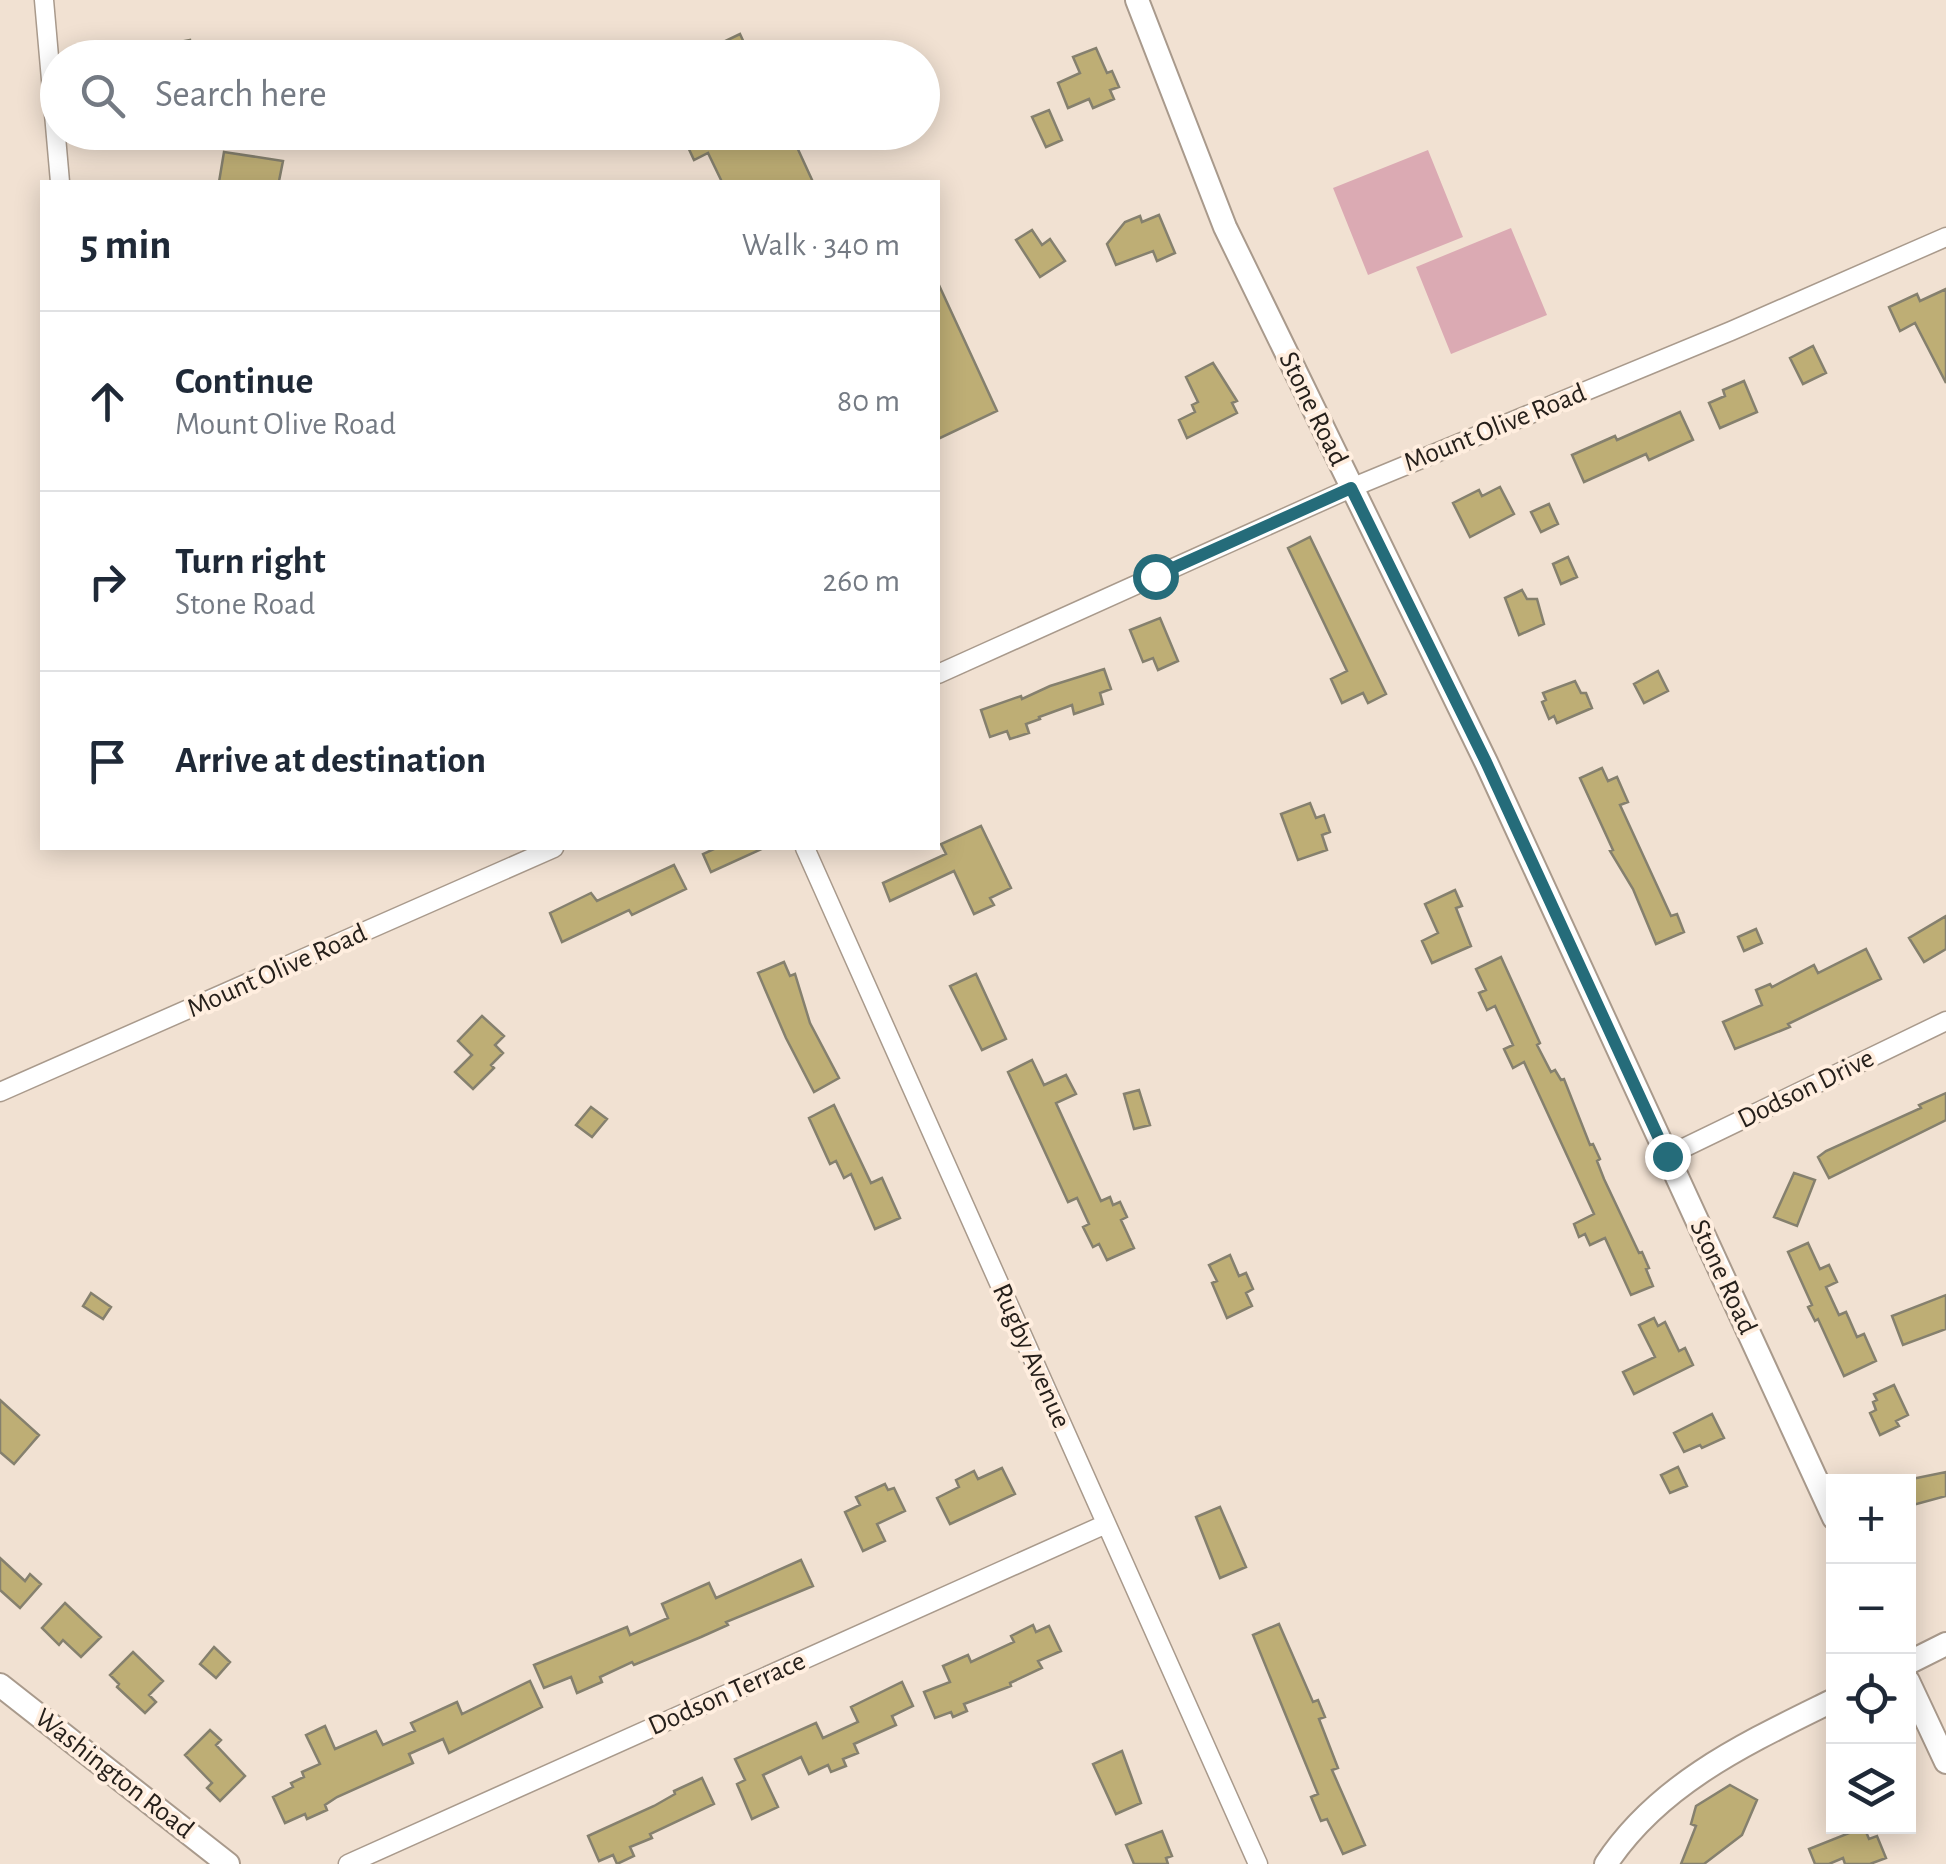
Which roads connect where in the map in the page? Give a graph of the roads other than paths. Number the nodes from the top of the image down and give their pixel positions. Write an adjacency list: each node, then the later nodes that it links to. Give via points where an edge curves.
1 (44, 0): 3 (street)
2 (1137, 0): 7 (street, Stone Road, via 1226,227)
3 (48, 40)
4 (57, 150): 5 (street)
5 (60, 180)
6 (1946, 237): 7 (street, Mount Olive Road)
7 (1351, 488): 8 (street, Mount Olive Road); 13 (street, Stone Road)
8 (940, 673)
9 (549, 850): 12 (street, Mount Olive Road)
10 (806, 850): 15 (street, Rugby Avenue)
11 (1946, 1021): 13 (street, Dodson Drive)
12 (0, 1092)
13 (1667, 1156): 14 (street, Stone Road)
14 (1826, 1501)
15 (1106, 1524): 23 (street, Dodson Terrace); 24 (street, Rugby Avenue)
16 (1946, 1644): 17 (street)
17 (1916, 1659)
18 (0, 1685): 22 (street, Washington Road)
19 (1916, 1698): 21 (street)
20 (1826, 1704): 25 (street, via 1728,1753 1666,1797)
21 (1946, 1762)
22 (228, 1864)
23 (348, 1864)
24 (1258, 1864)
25 (1606, 1864)

